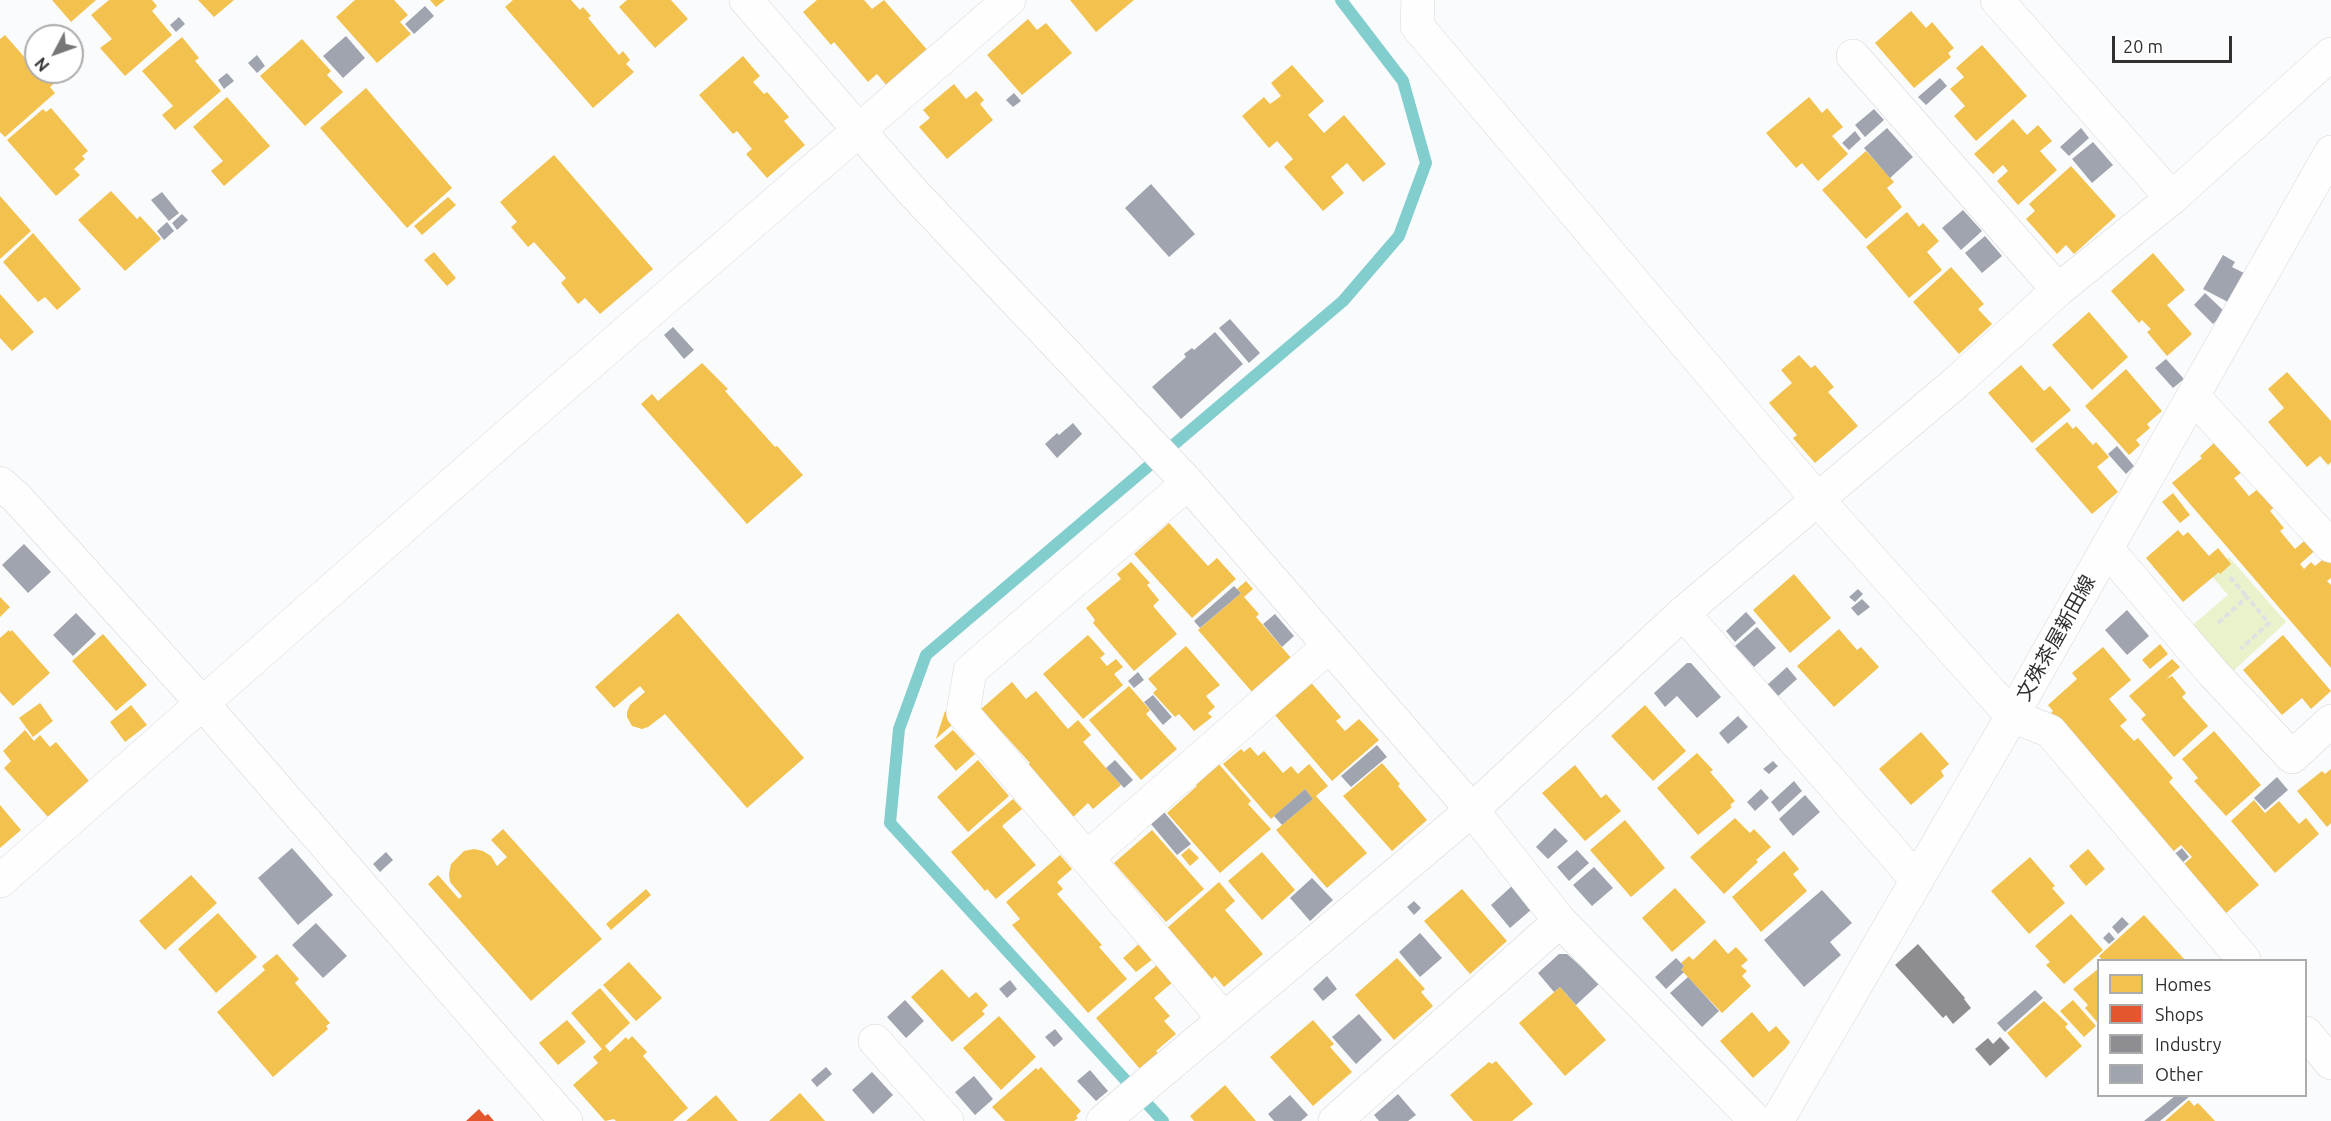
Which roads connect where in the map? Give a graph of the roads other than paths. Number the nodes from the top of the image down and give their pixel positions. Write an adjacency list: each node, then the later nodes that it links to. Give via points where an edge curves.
1 (746, 0): 7 (street)
2 (1009, 0): 7 (street)
3 (1418, 0): 14 (street, via 1417,26)
4 (1997, 0): 9 (street)
5 (2331, 54): 9 (street)
6 (1853, 56): 10 (street)
7 (859, 130): 12 (street); 19 (street)
8 (2331, 152): 11 (street, 文殊茶屋新田線)
9 (2172, 198): 10 (street)
10 (2058, 290): 14 (street)
11 (2193, 396): 15 (street); 16 (street, 文殊茶屋新田線)
12 (1188, 483): 18 (street); 23 (street, via 970,671 963,713)
13 (6, 496): 19 (street)
14 (1818, 500): 17 (street); 20 (street)
15 (2331, 546)
16 (2107, 549): 20 (street, 文殊茶屋新田線); 21 (street, via 2213,673 2292,757)
17 (1683, 613): 22 (street); 24 (street)
18 (1329, 646): 22 (street); 23 (street)
19 (203, 704): 25 (street); 32 (street)
20 (2012, 716): 24 (street, 文殊茶屋新田線); 27 (street, via 2050,731)
21 (2331, 721)
22 (1472, 810): 26 (street); 28 (street)
23 (1087, 858): 28 (street)
24 (1917, 880): 37 (street, 文殊茶屋新田線)
25 (0, 881)
26 (1560, 921): 35 (street); 36 (street)
27 (2243, 959)
28 (1224, 1019): 34 (street)
29 (2307, 1034): 31 (street)
30 (875, 1041): 33 (street)
31 (2331, 1063)
32 (567, 1121)
33 (946, 1121)
34 (1103, 1121)
35 (1335, 1121)
36 (1756, 1121)
37 (1777, 1121)

